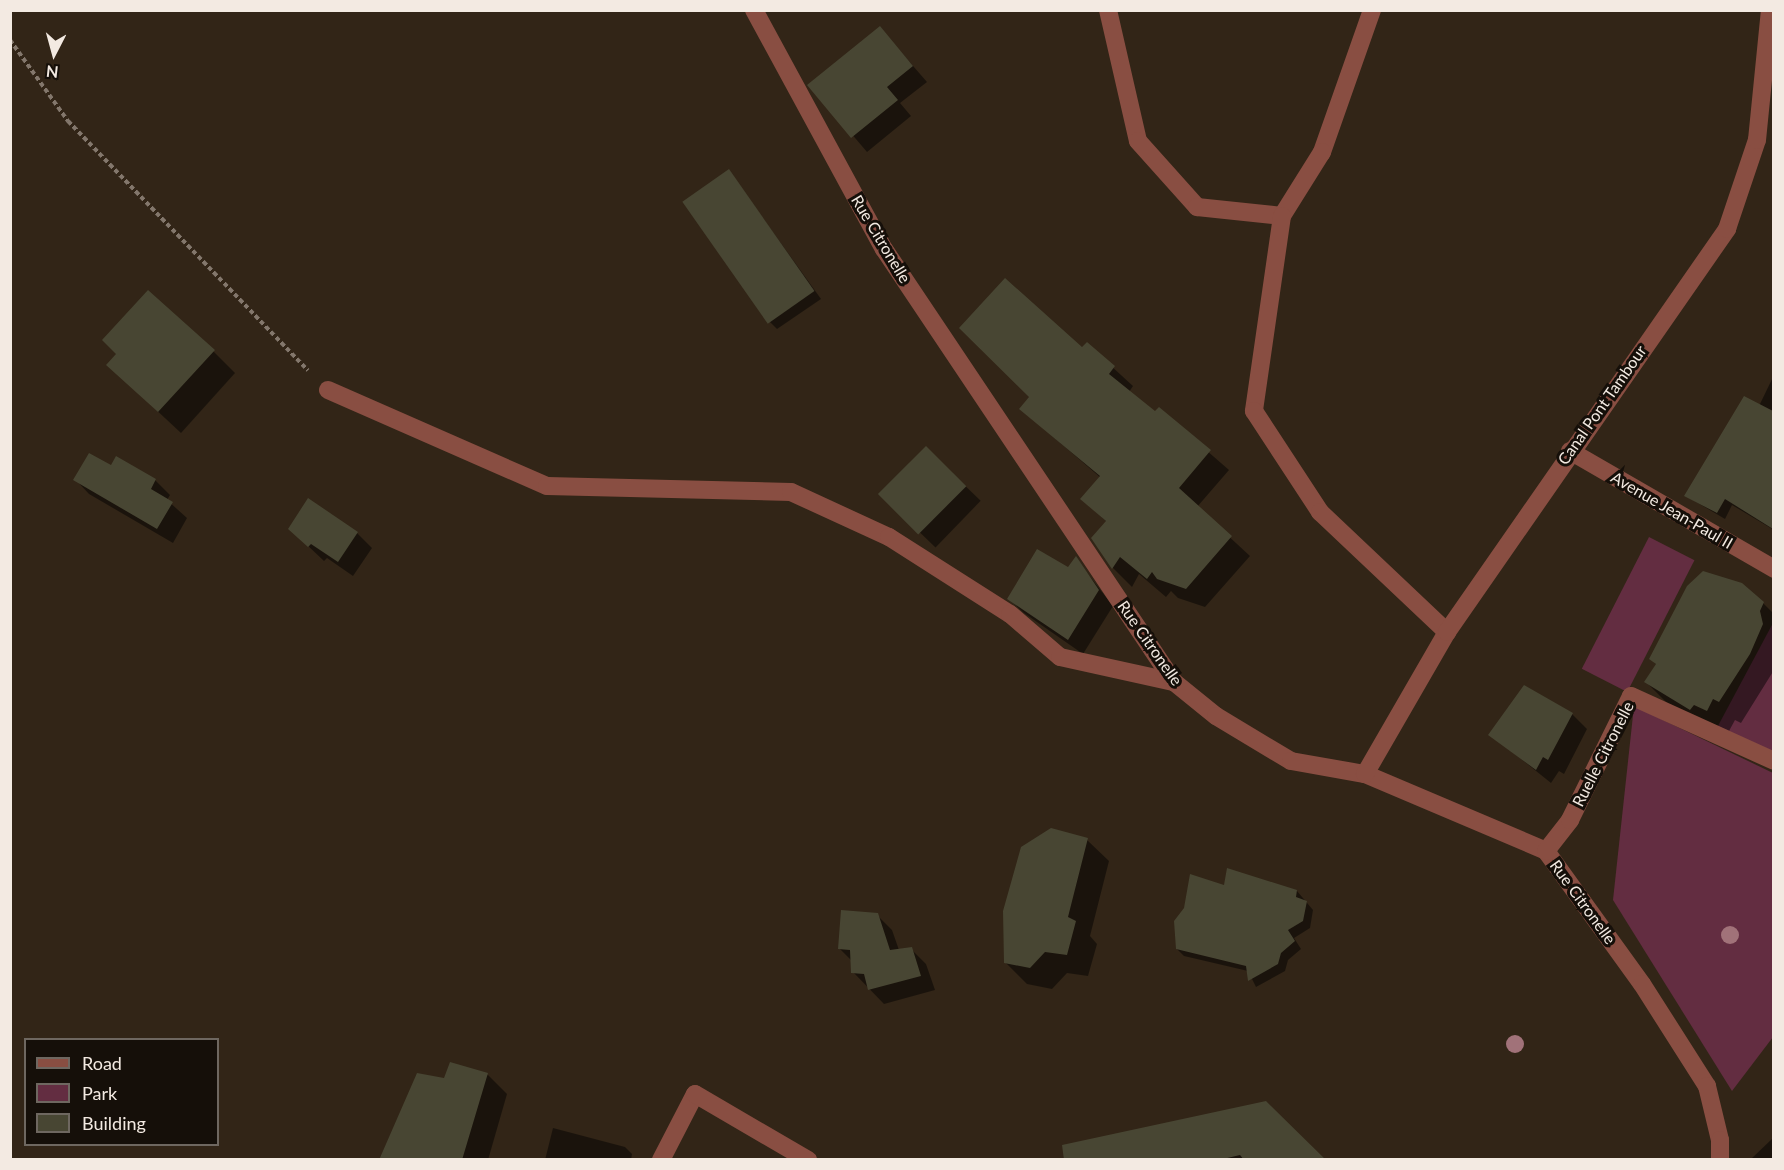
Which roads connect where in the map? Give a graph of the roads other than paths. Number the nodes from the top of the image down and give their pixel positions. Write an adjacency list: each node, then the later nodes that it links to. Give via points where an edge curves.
1 (754, 10): 10 (street, Rue Citronelle, via 884,249)
2 (1108, 10): 5 (street, via 1138,141 1197,207)
3 (1372, 10): 5 (street, via 1322,152)
4 (1770, 10): 7 (street, Canal Pont Tambour, via 1757,140 1727,228)
5 (1282, 216): 9 (street, via 1254,411 1320,512)
6 (328, 390): 10 (street, via 548,486 791,492 889,537 1010,614 1060,657)
7 (1570, 451): 8 (street, Avenue Jean-Paul II); 9 (street, Canal Pont Tambour)
8 (1773, 569)
9 (1447, 632): 12 (street, Canal Pont Tambour)
10 (1174, 682): 12 (street, Rue Citronelle, via 1216,716 1291,761)
11 (1773, 761): 13 (street, Ruelle Citronelle, via 1631,696 1570,820)
12 (1365, 774): 13 (street, Rue Citronelle)
13 (1546, 851): 16 (street, Rue Citronelle, via 1642,984 1707,1086 1720,1140)
14 (661, 1160): 15 (street, via 695,1094)
15 (808, 1160)
16 (1720, 1160)

